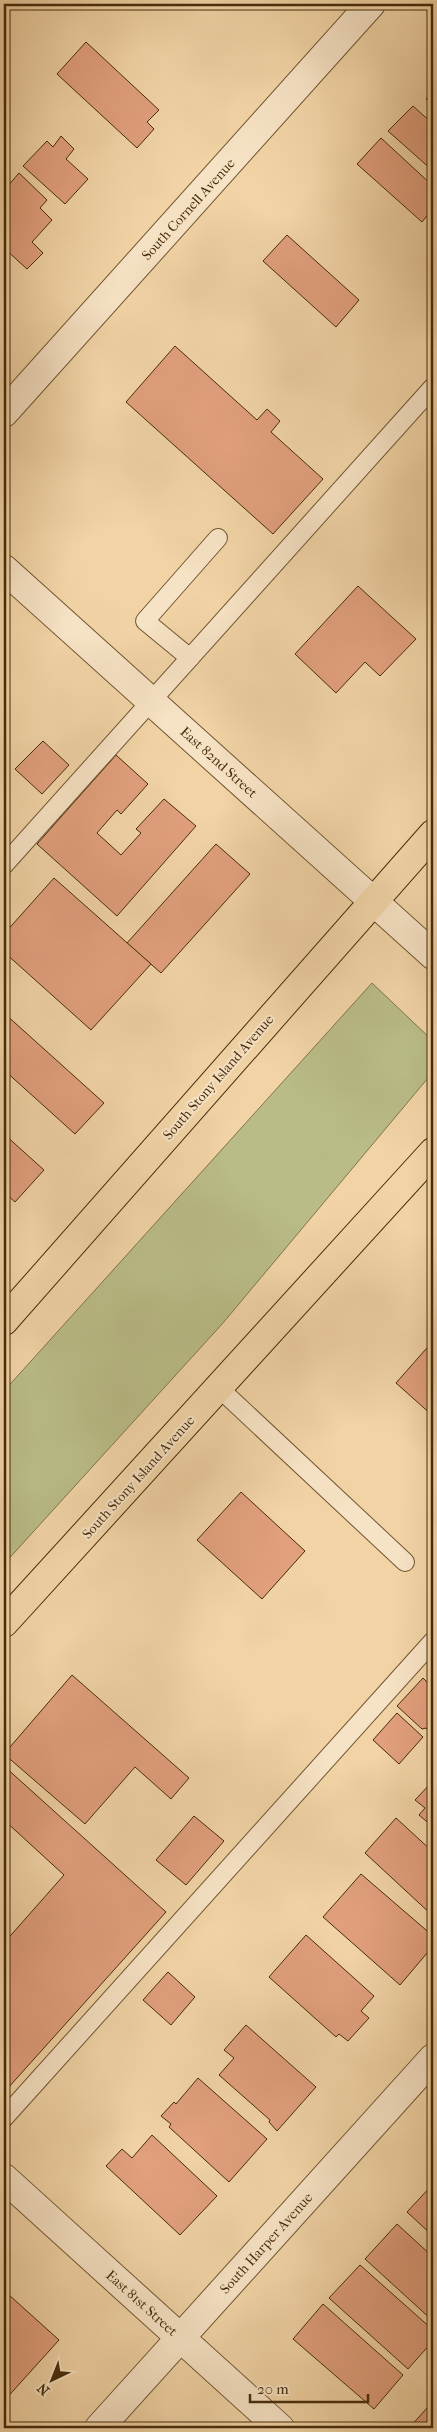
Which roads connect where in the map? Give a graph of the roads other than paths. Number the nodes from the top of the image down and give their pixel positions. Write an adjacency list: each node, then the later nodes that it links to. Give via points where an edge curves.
1 (372, 4): 3 (street, South Cornell Avenue)
2 (433, 388): 6 (lane)
3 (4, 413)
4 (218, 538): 6 (lane, via 145,621)
5 (4, 569): 7 (street, East 82nd Street)
6 (190, 658): 7 (lane)
7 (152, 701): 9 (lane); 10 (street, East 82nd Street)
8 (433, 834): 10 (highway, South Stony Island Avenue)
9 (4, 865)
10 (373, 900): 11 (street, East 82nd Street); 13 (highway, South Stony Island Avenue)
11 (433, 955)
12 (433, 1152): 14 (highway, South Stony Island Avenue)
13 (4, 1321)
14 (219, 1388): 15 (lane); 16 (highway, South Stony Island Avenue)
15 (405, 1562)
16 (4, 1623)
17 (433, 1641): 19 (lane)
18 (433, 2058): 21 (street, South Harper Avenue)
19 (4, 2118)
20 (4, 2178): 21 (street, East 81st Street)
21 (180, 2338): 22 (street, South Harper Avenue); 23 (street, East 81st Street)
22 (99, 2428)
23 (280, 2428)

